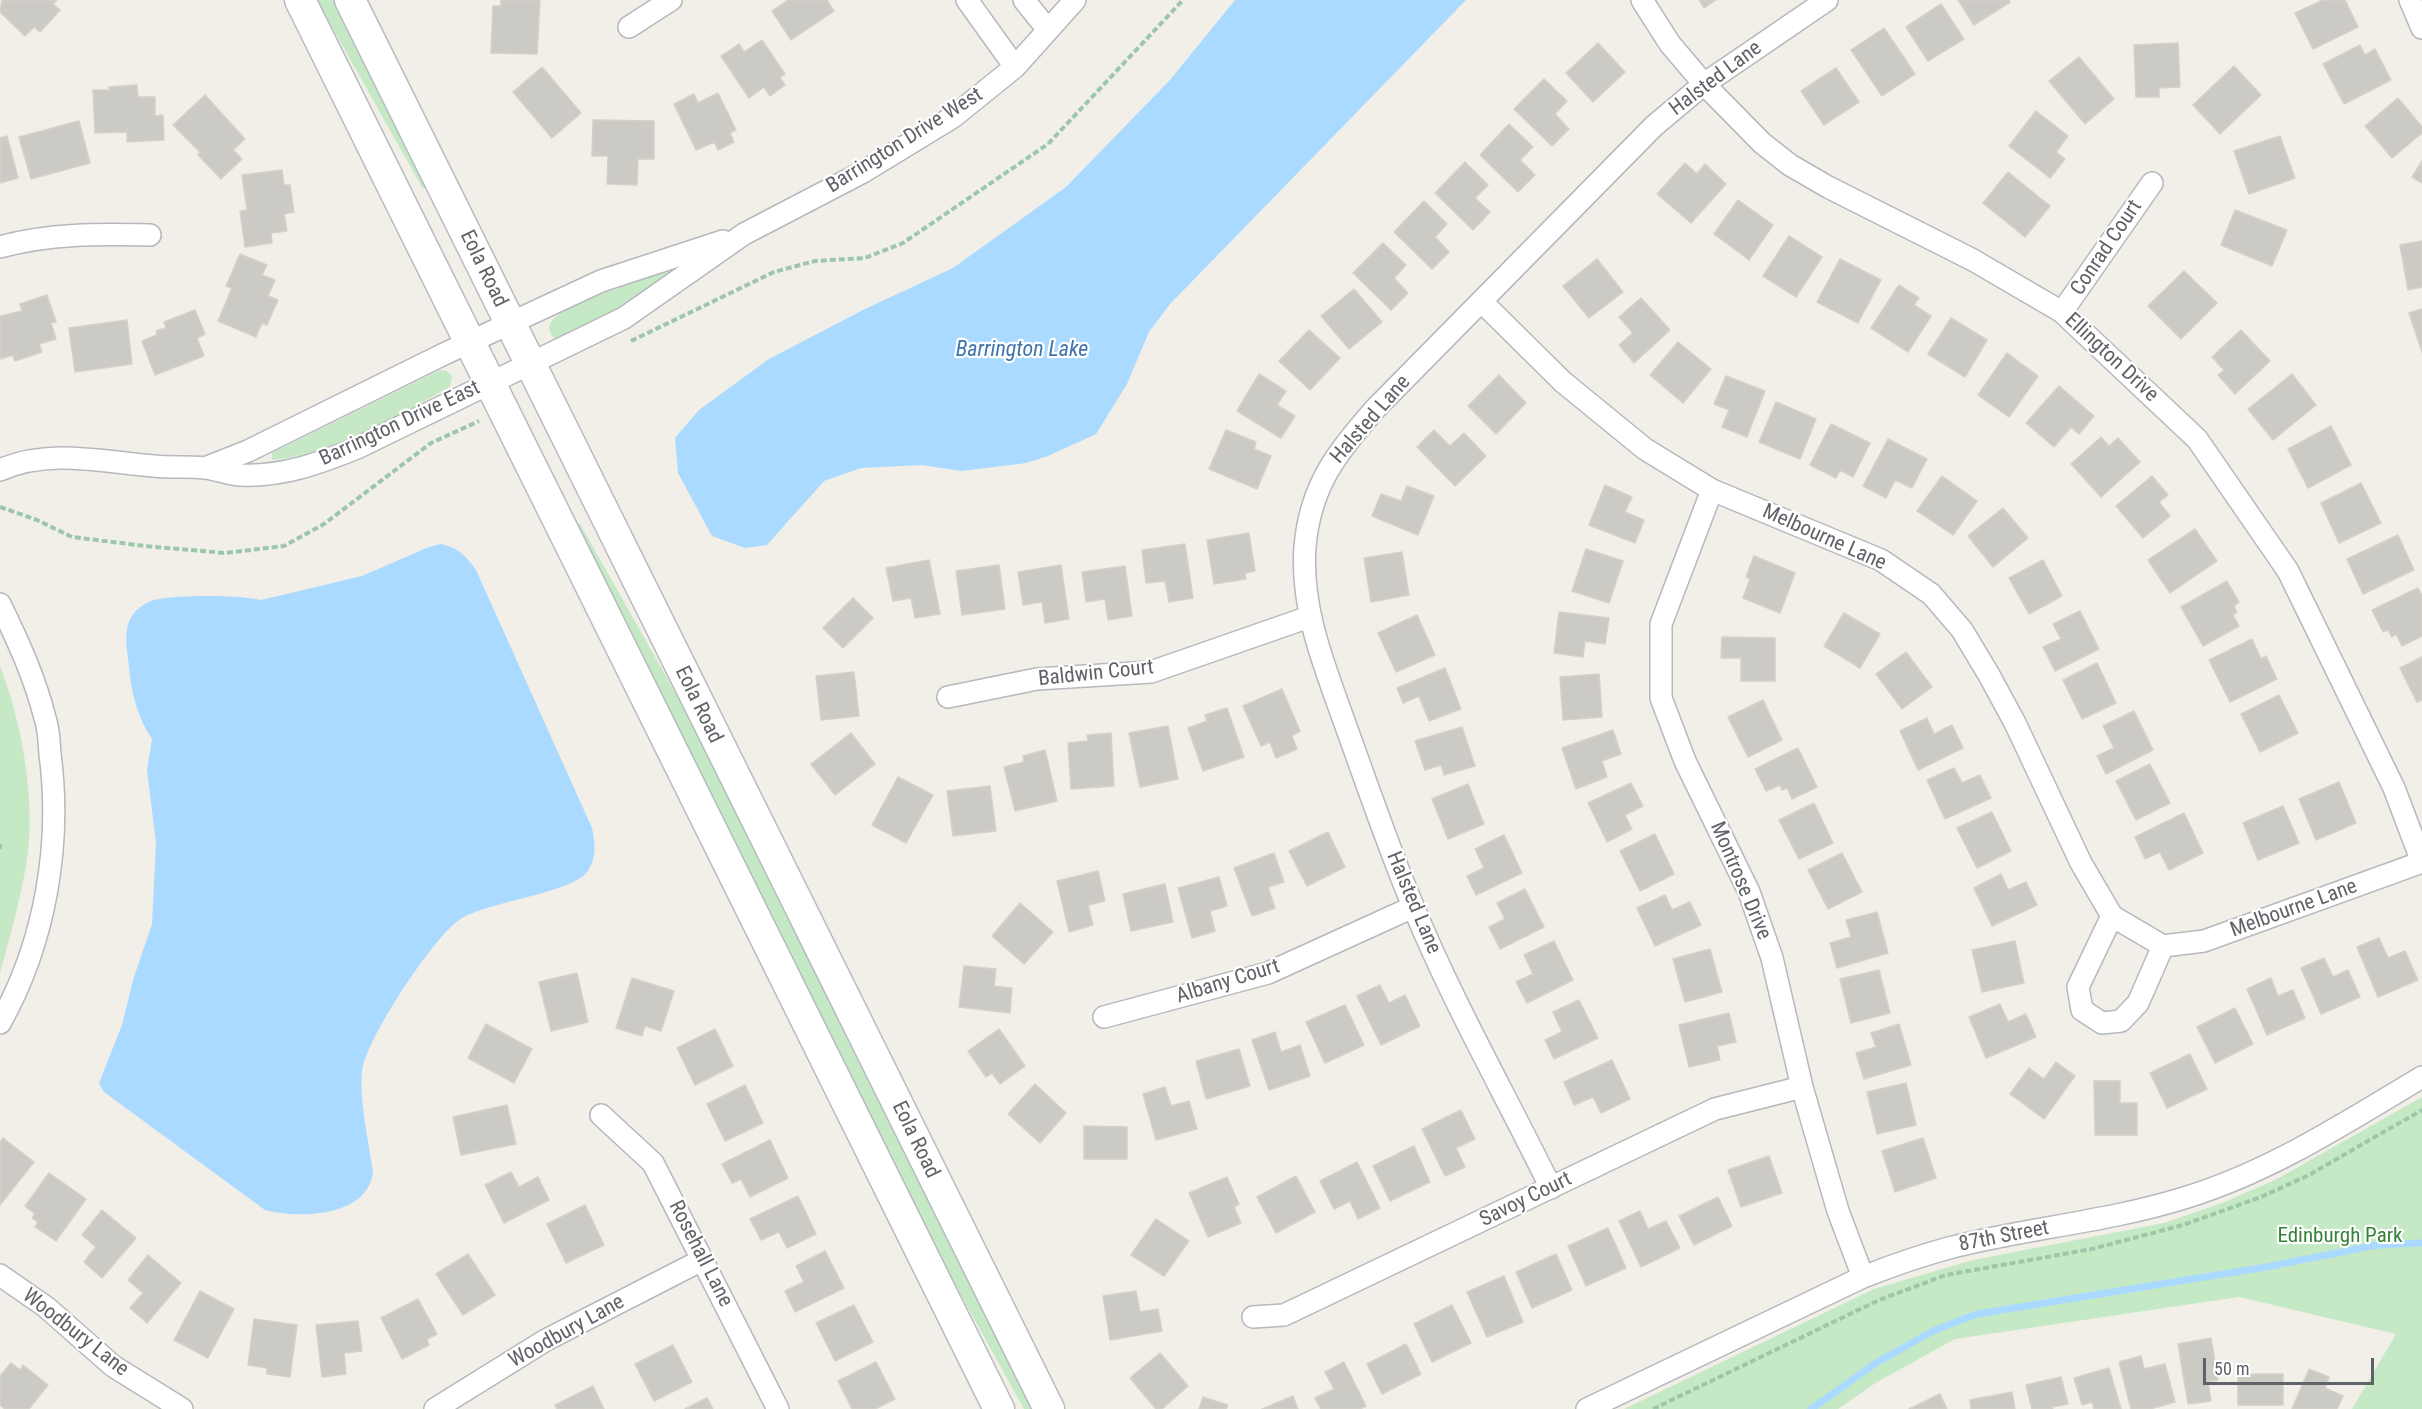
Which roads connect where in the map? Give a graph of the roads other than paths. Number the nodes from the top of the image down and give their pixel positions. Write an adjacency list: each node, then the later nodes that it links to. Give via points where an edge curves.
1 (300, 0): 22 (street, Eola Road)
2 (350, 0): 21 (street, Eola Road)
3 (671, 0): 10 (street)
4 (967, 0): 13 (street)
5 (1024, 0): 12 (street)
6 (1074, 0): 12 (street, Barrington Drive West)
7 (1642, 0): 14 (street, Ellington Drive, via 1670,44)
8 (1827, 0): 14 (street, Halsted Lane)
9 (2409, 0): 11 (street)
10 (629, 27)
11 (2422, 28)
12 (1048, 30): 13 (street, Barrington Drive West)
13 (1015, 67): 16 (street, Barrington Drive West, via 953,117 863,172)
14 (1704, 84): 19 (street, Halsted Lane, via 1654,126); 20 (street, Ellington Drive, via 1762,143 1790,165 1973,260)
15 (2152, 183): 20 (street, Conrad Court)
16 (744, 234): 21 (street, Barrington Drive West, via 601,281); 23 (street, Barrington Drive West, via 624,318)
17 (150, 235): 18 (street, via 79,234 30,239)
18 (0, 247)
19 (1482, 302): 27 (street, Melbourne Lane, via 1563,382 1645,449); 29 (street, Halsted Lane, via 1376,408 1323,477 1311,512 1305,548)
20 (2062, 312): 31 (street, Ellington Drive, via 2197,439 2288,571 2394,788)
21 (510, 324): 22 (street, Barrington Drive West); 23 (street, Eola Road)
22 (470, 342): 24 (street, Eola Road); 25 (street, Barrington Drive East)
23 (530, 365): 24 (street, Barrington Drive West); 49 (street, Eola Road)
24 (489, 383): 25 (street, Barrington Drive East, via 316,465 240,475); 48 (street, Eola Road)
25 (206, 468): 26 (street, Barrington Drive East, via 72,457 41,458)
26 (0, 470)
27 (1712, 490): 33 (street, Melbourne Lane, via 1881,560 1931,594 1962,630 1989,675 2081,863); 38 (street, Montrose Drive, via 1661,624 1661,698 1685,761 1749,892 1772,957)
28 (0, 604): 36 (street, via 23,650 46,720 54,784 52,853 39,929)
29 (1309, 617): 30 (street, Baldwin Court, via 1151,672 1037,679); 32 (street, Halsted Lane)
30 (948, 698)
31 (2422, 862): 34 (street, Melbourne Lane, via 2204,941)
32 (1413, 907): 35 (street, Albany Court, via 1268,973); 40 (street, Halsted Lane)
33 (2112, 916): 34 (street, Melbourne Lane); 34 (street, via 2078,987 2082,1010 2102,1023 2121,1021 2138,1003)
34 (2163, 946)
35 (1104, 1017)
36 (0, 1023)
37 (2422, 1077): 43 (street, 87th Street, via 2307,1145 2230,1182 2131,1212 1952,1248)
38 (1802, 1087): 40 (street, Savoy Court, via 1715,1109); 43 (street, Montrose Drive, via 1838,1211)
39 (602, 1115): 41 (street, Rosehall Lane, via 653,1163)
40 (1551, 1188): 44 (street, Savoy Court, via 1284,1316)
41 (702, 1260): 46 (street, Woodbury Lane, via 546,1340); 47 (street, Rosehall Lane)
42 (0, 1275): 45 (street, Woodbury Lane, via 46,1307 113,1366)
43 (1863, 1277): 50 (street, 87th Street)
44 (1253, 1317)
45 (182, 1409)
46 (435, 1409)
47 (778, 1409)
48 (999, 1409)
49 (1049, 1409)
50 (1587, 1409)

